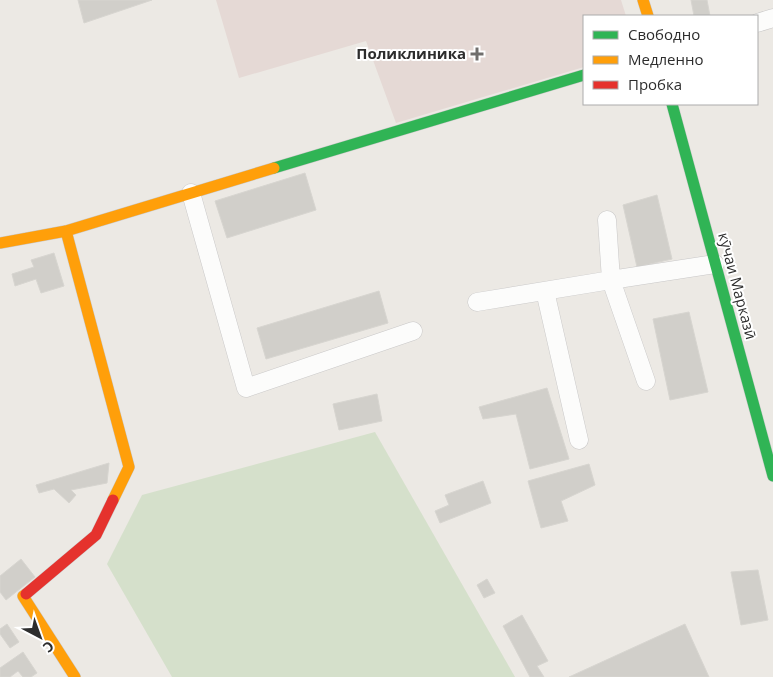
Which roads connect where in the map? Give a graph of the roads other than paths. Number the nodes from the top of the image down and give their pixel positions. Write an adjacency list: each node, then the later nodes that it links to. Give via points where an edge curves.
1 (643, 0): 2 (street)
2 (648, 15)
3 (773, 18): 4 (street)
4 (758, 23)
5 (583, 75): 7 (street)
6 (672, 105): 11 (street, кӯчаи Марказӣ)
7 (191, 193): 9 (street); 15 (street, via 246,388)
8 (607, 220): 12 (street)
9 (66, 231): 10 (street); 19 (street, via 129,467 96,535 22,596)
10 (0, 243)
11 (715, 264): 12 (street); 18 (street, кӯчаи Марказӣ)
12 (611, 280): 13 (street); 16 (street)
13 (545, 291): 14 (street); 17 (street)
14 (477, 302)
15 (413, 331)
16 (646, 381)
17 (579, 440)
18 (773, 476)
19 (75, 677)

